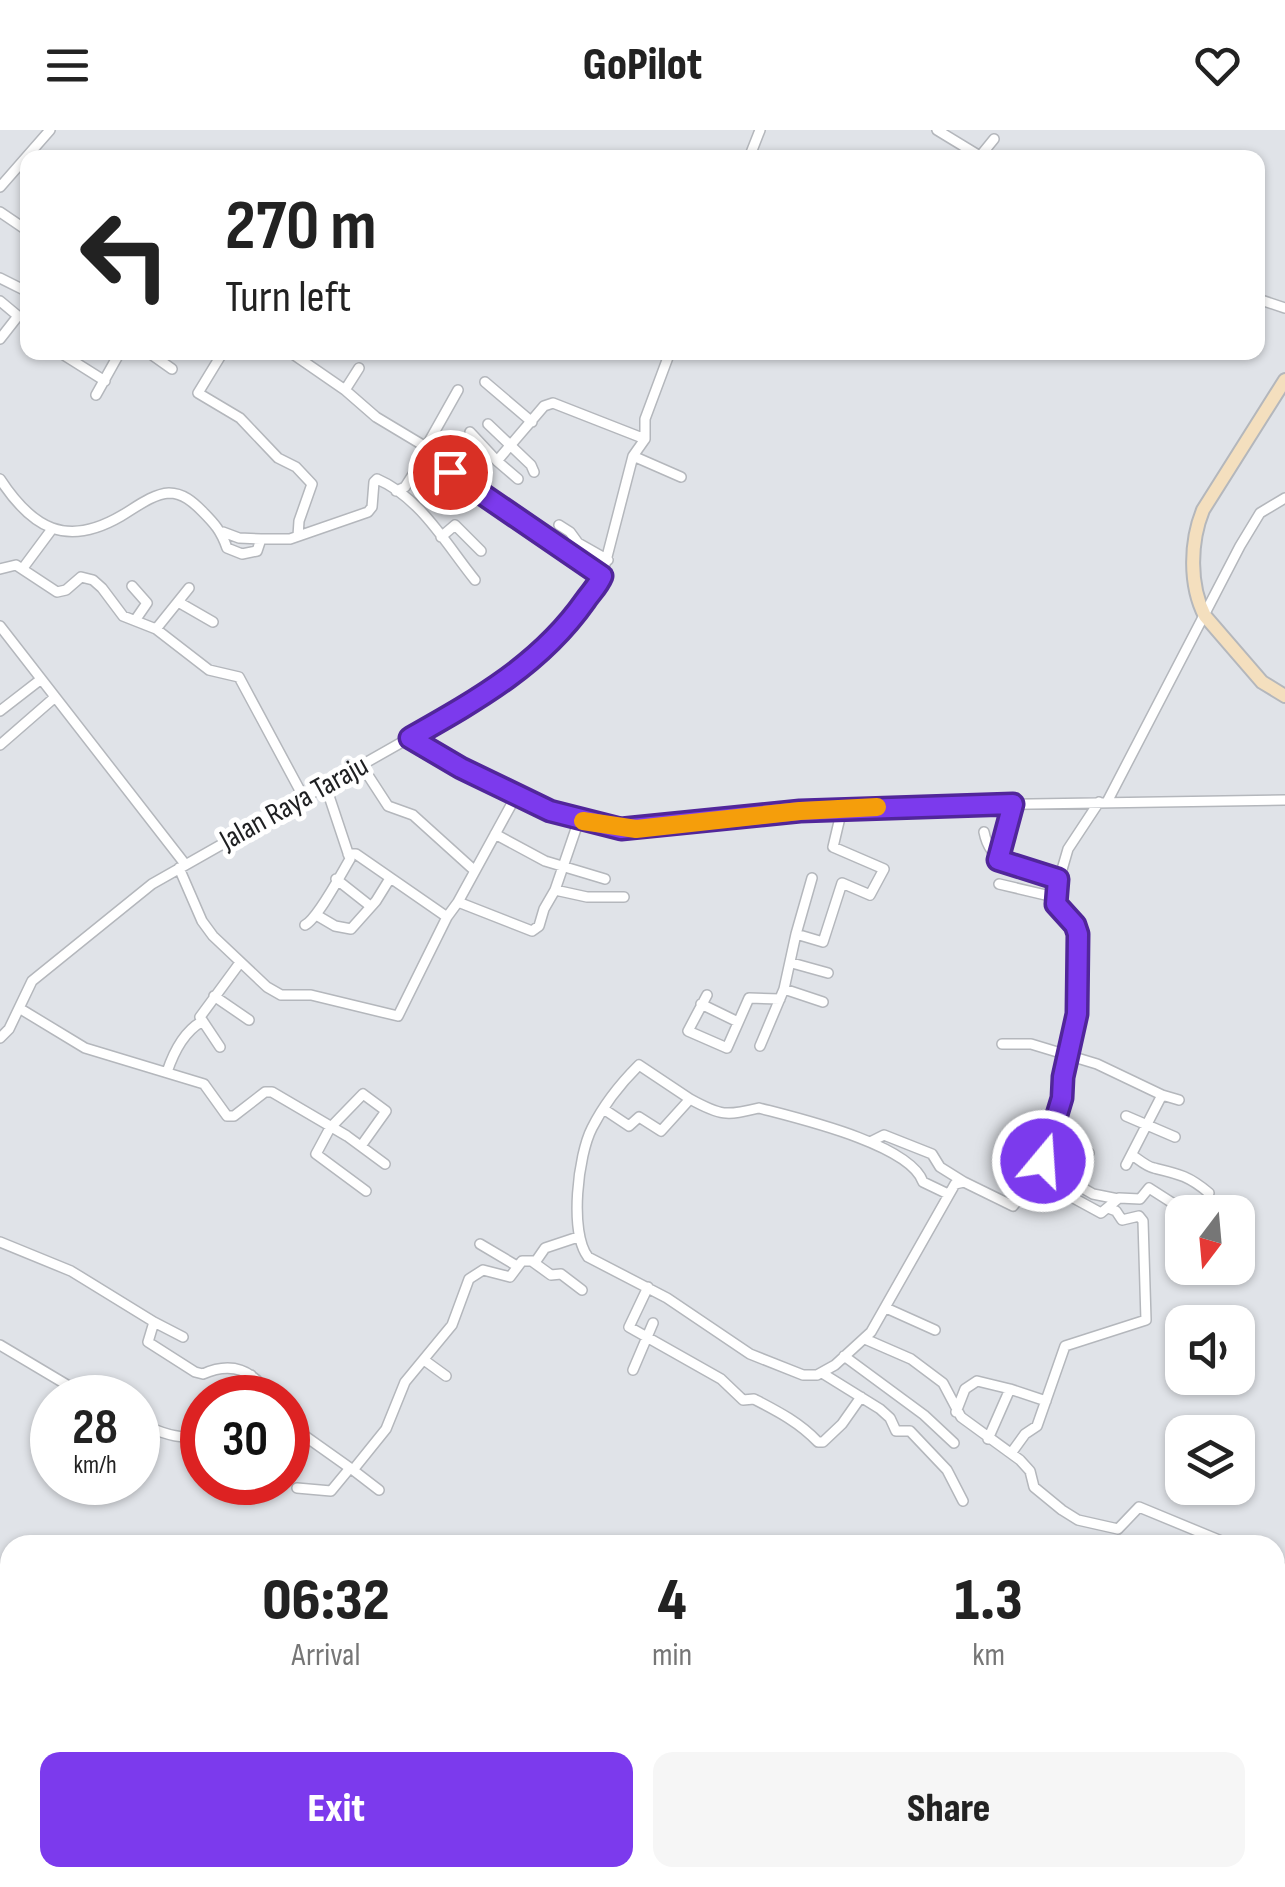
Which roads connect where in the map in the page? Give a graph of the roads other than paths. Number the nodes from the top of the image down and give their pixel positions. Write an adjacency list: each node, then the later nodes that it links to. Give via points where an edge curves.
1 (50, 130): 4 (street)
2 (937, 130): 5 (street)
3 (994, 139): 6 (street)
4 (32, 150)
5 (972, 150)
6 (986, 150)
7 (20, 164): 8 (street)
8 (0, 187)
9 (0, 297): 10 (street, via 18,316)
10 (0, 339)
11 (72, 360): 20 (street)
12 (116, 360): 20 (street)
13 (159, 360): 18 (street)
14 (218, 360): 43 (street, via 198,393 240,418 312,484)
15 (302, 360): 22 (street)
16 (667, 360): 28 (street, Jalan Raya Taraju, via 645,419)
17 (359, 368): 22 (street)
18 (172, 369)
19 (1285, 380): 56 (main road, via 1198,521 1194,568)
20 (105, 381): 24 (street)
21 (485, 382): 25 (street)
22 (345, 390): 30 (street)
23 (458, 390): 30 (street)
24 (96, 395)
25 (532, 422): 28 (street, via 548,404 561,404); 29 (street)
26 (488, 424): 29 (street)
27 (470, 432): 32 (street)
28 (645, 439): 31 (street, Jalan Raya Taraju)
29 (511, 446): 32 (street); 33 (street)
30 (427, 449): 37 (street, via 405,487); 47 (street)
31 (632, 456): 34 (street); 48 (street, Jalan Raya Taraju)
32 (496, 461): 36 (street)
33 (534, 472)
34 (681, 477)
35 (0, 478): 40 (street, via 18,507)
36 (518, 480)
37 (396, 490): 43 (street, via 375,480 371,510); 44 (street, via 413,500)
38 (1285, 498): 56 (street, via 1260,513)
39 (559, 525): 42 (street)
40 (52, 528): 41 (street, via 100,528 170,493 189,499); 49 (street)
41 (223, 532): 45 (street); 45 (street, via 227,548 242,554 257,551)
42 (576, 535): 47 (street); 48 (street)
43 (298, 536): 45 (street)
44 (440, 536): 46 (street, via 455,525); 52 (street)
45 (261, 539)
46 (481, 550)
47 (566, 553): 51 (street)
48 (608, 560): 51 (street, Jalan Raya Taraju)
49 (23, 568): 50 (street); 57 (street, via 57,592 88,577 120,613)
50 (0, 569)
51 (602, 576): 65 (street, Jalan Raya Taraju, via 534,660)
52 (475, 580)
53 (132, 586): 57 (street, via 147,603)
54 (189, 588): 55 (street)
55 (180, 603): 58 (street); 60 (street)
56 (1205, 616): 62 (main road, via 1262,682); 72 (street)
57 (136, 619): 60 (street)
58 (213, 622)
59 (0, 626): 61 (street)
60 (156, 629): 70 (street, via 205,668 238,677)
61 (40, 680): 63 (street); 64 (street)
62 (1285, 696)
63 (54, 698): 66 (street); 80 (street)
64 (0, 711)
65 (410, 738): 67 (street, Jalan Raya Taraju); 69 (street)
66 (0, 745)
67 (362, 766): 68 (street, Jalan Raya Taraju); 82 (street, via 388,806 413,816)
68 (326, 787): 70 (street, Jalan Raya Taraju); 78 (street)
69 (516, 796): 75 (street); 77 (street)
70 (304, 798): 80 (street, Jalan Raya Taraju)
71 (1285, 800): 72 (street)
72 (1103, 802): 73 (street); 86 (street, via 1068,849)
73 (1013, 804): 74 (street); 79 (street)
74 (842, 809): 75 (street, via 636,829); 98 (street, via 833,847 884,869 870,895 842,883)
75 (579, 820): 81 (street)
76 (984, 832): 79 (street)
77 (495, 834): 81 (street); 82 (street)
78 (348, 854): 85 (street); 87 (street)
79 (998, 860): 86 (street)
80 (182, 866): 101 (street, via 202,921); 106 (street, Jalan Raya Taraju, via 50,965 32,981)
81 (562, 867): 83 (street); 89 (street)
82 (475, 871): 92 (street)
83 (605, 878)
84 (812, 878): 97 (street)
85 (336, 879): 93 (street); 94 (street)
86 (1058, 879): 91 (street)
87 (389, 880): 93 (street); 95 (street)
88 (999, 884): 91 (street)
89 (555, 890): 90 (street); 92 (street, via 532,931)
90 (624, 897)
91 (1054, 897): 114 (street, via 1078,934 1077,1014)
92 (458, 902): 95 (street)
93 (369, 906): 94 (street, via 351,928)
94 (318, 916): 96 (street)
95 (447, 917): 101 (street, via 398,1016 281,994)
96 (305, 924)
97 (796, 934): 98 (street); 100 (street)
98 (823, 942): 99 (street)
99 (838, 947)
100 (792, 963): 102 (street); 103 (street)
101 (239, 964): 104 (street)
102 (828, 973)
103 (782, 994): 105 (street); 109 (street, via 748,998); 112 (street)
104 (214, 996): 107 (street); 108 (street)
105 (822, 1002)
106 (19, 1008): 110 (street, Jalan Raya Taraju); 115 (street, via 85,1048)
107 (249, 1020)
108 (201, 1022): 113 (street); 115 (street, via 189,1031)
109 (738, 1022): 109 (street, via 704,1000 688,1031 726,1048)
110 (0, 1038)
111 (1002, 1044): 114 (street)
112 (760, 1046)
113 (220, 1047)
114 (1068, 1055): 116 (street); 124 (street)
115 (168, 1072): 122 (street, via 204,1084 227,1116 268,1091)
116 (1162, 1095): 118 (street); 121 (street)
117 (690, 1099): 119 (street, via 661,1131 639,1116 628,1126); 119 (street, via 639,1065); 125 (street, via 723,1114 758,1108)
118 (1179, 1100)
119 (604, 1110): 140 (street, via 588,1138)
120 (1126, 1116): 121 (street)
121 (1148, 1124): 123 (street); 128 (street)
122 (330, 1128): 126 (street); 126 (street, via 358,1096 366,1096 386,1112); 134 (street, via 316,1156)
123 (1175, 1136)
124 (1052, 1140): 127 (street); 131 (street)
125 (870, 1142): 132 (street, via 884,1135 898,1139 932,1154); 136 (street)
126 (360, 1146): 129 (street)
127 (1089, 1153)
128 (1132, 1155): 130 (street); 135 (street)
129 (385, 1164)
130 (1126, 1165)
131 (1035, 1177): 132 (street, via 1013,1206); 139 (street, via 1096,1212)
132 (964, 1182): 136 (street)
133 (1079, 1186): 138 (street)
134 (366, 1191)
135 (1209, 1193)
136 (948, 1194): 147 (street)
137 (1165, 1198): 138 (street, via 1144,1185 1140,1199)
138 (1118, 1199): 139 (street)
139 (1108, 1208): 164 (street, via 1122,1220 1143,1221 1146,1320 1068,1344)
140 (578, 1237): 143 (street, via 545,1248); 145 (street, via 588,1257)
141 (0, 1242): 148 (street, via 71,1271)
142 (480, 1244): 144 (street)
143 (533, 1262): 144 (street); 146 (street)
144 (517, 1266): 156 (street, via 508,1278 474,1273 452,1325)
145 (648, 1287): 151 (street, via 629,1325); 158 (street, via 750,1354 803,1375)
146 (582, 1290)
147 (886, 1308): 150 (street); 153 (street)
148 (154, 1322): 152 (street); 160 (street, via 148,1342 196,1372 224,1366)
149 (653, 1323): 151 (street)
150 (935, 1330)
151 (646, 1337): 157 (street); 163 (street, via 721,1379 742,1400 754,1398 787,1416 818,1442 837,1430)
152 (183, 1338)
153 (865, 1339): 155 (street); 165 (street, via 930,1371 943,1382)
154 (0, 1346): 159 (street)
155 (844, 1356): 158 (street); 166 (street)
156 (424, 1360): 161 (street); 171 (street, via 405,1382 386,1429)
157 (633, 1370)
158 (822, 1373): 163 (street)
159 (50, 1375)
160 (251, 1375)
161 (446, 1376)
162 (1010, 1390): 164 (street); 165 (street, via 977,1380); 167 (street)
163 (860, 1397): 174 (street, via 936,1456)
164 (1046, 1401): 170 (street, via 1037,1426)
165 (955, 1410): 166 (street); 167 (street)
166 (935, 1424): 169 (street)
167 (988, 1439): 170 (street)
168 (310, 1440): 171 (street)
169 (954, 1443)
170 (1012, 1452): 175 (street, via 1034,1486 1078,1520 1118,1528 1140,1508)
171 (351, 1469): 172 (street, via 331,1492); 173 (street)
172 (310, 1489)
173 (379, 1490)
174 (963, 1501)
175 (1206, 1535)

